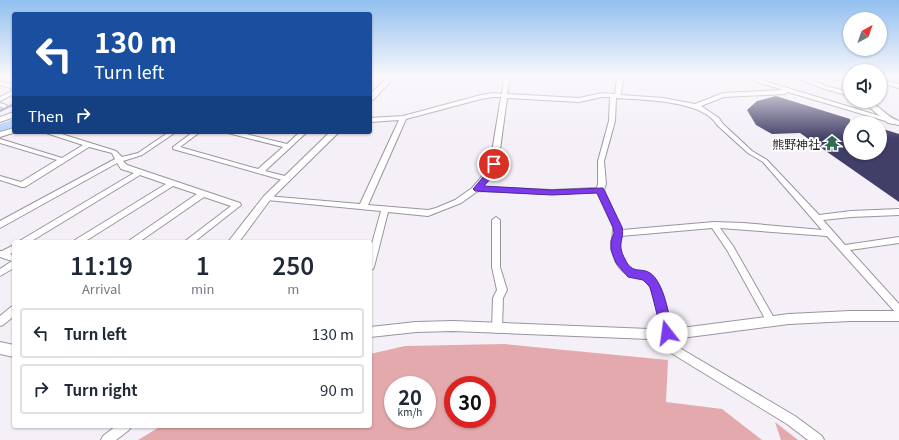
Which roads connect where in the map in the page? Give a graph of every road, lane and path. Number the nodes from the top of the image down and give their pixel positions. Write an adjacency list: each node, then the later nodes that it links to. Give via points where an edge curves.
1 (479, 98): 12 (street)
2 (503, 98): 35 (street, via 494,164)
3 (532, 98): 4 (street, via 579,100)
4 (590, 98)
5 (615, 98): 36 (street, via 612,121 601,161)
6 (627, 98): 9 (street)
7 (717, 98): 9 (street)
8 (813, 98): 15 (street)
9 (696, 106): 42 (street, via 717,119 719,124 750,152 765,161)
10 (875, 108): 15 (street)
11 (12, 115): 13 (street)
12 (403, 118): 14 (street); 39 (street)
13 (0, 120)
14 (372, 120)
15 (891, 121): 16 (street)
16 (899, 124)
17 (12, 131): 24 (street)
18 (56, 134): 26 (street)
19 (167, 134): 29 (street, via 140,154)
20 (194, 134): 30 (street, via 175,148)
21 (238, 134): 27 (street)
22 (302, 134): 27 (street)
23 (333, 134): 33 (street)
24 (0, 135)
25 (0, 141): 28 (street)
26 (89, 144): 28 (street); 29 (street, via 114,152)
27 (288, 146): 30 (street)
28 (63, 160): 32 (street, via 22,185)
29 (118, 160): 31 (street, via 124,167); 44 (street)
30 (260, 171): 33 (street)
31 (140, 172): 34 (street); 48 (street)
32 (0, 178)
33 (286, 179): 38 (street)
34 (172, 183): 37 (street); 49 (street)
35 (478, 189): 36 (street, via 552,192); 40 (street, via 465,199 428,213)
36 (600, 190): 46 (street)
37 (203, 194): 50 (street); 51 (street, via 237,205)
38 (267, 198): 39 (street); 52 (street)
39 (363, 207): 40 (street)
40 (385, 209): 58 (street)
41 (899, 212): 42 (street)
42 (818, 218): 47 (street)
43 (496, 220): 66 (street, via 496,266 502,290 498,298)
44 (0, 225)
45 (714, 225): 46 (street); 47 (street, via 769,227 800,233); 64 (street, via 730,248)
46 (619, 233): 68 (street, via 615,241 621,263 632,274 646,276 655,285)
47 (830, 233): 54 (street)
48 (27, 240)
49 (81, 240)
50 (136, 240)
51 (191, 240)
52 (235, 240)
53 (899, 240): 54 (street)
54 (843, 248): 61 (street)
55 (12, 249): 56 (street)
56 (1, 254): 57 (street)
57 (12, 258)
58 (372, 259)
59 (12, 265): 60 (street)
60 (0, 273)
61 (899, 310)
62 (12, 312): 65 (street)
63 (899, 316): 64 (street)
64 (771, 321): 68 (street)
65 (0, 322)
66 (497, 329): 67 (street, via 453,326); 69 (street)
67 (372, 332)
68 (667, 333): 69 (street)
69 (649, 334): 74 (street, via 791,420)
70 (0, 348): 71 (street)
71 (12, 351)
72 (122, 428): 73 (street)
73 (107, 440)
74 (818, 440)

